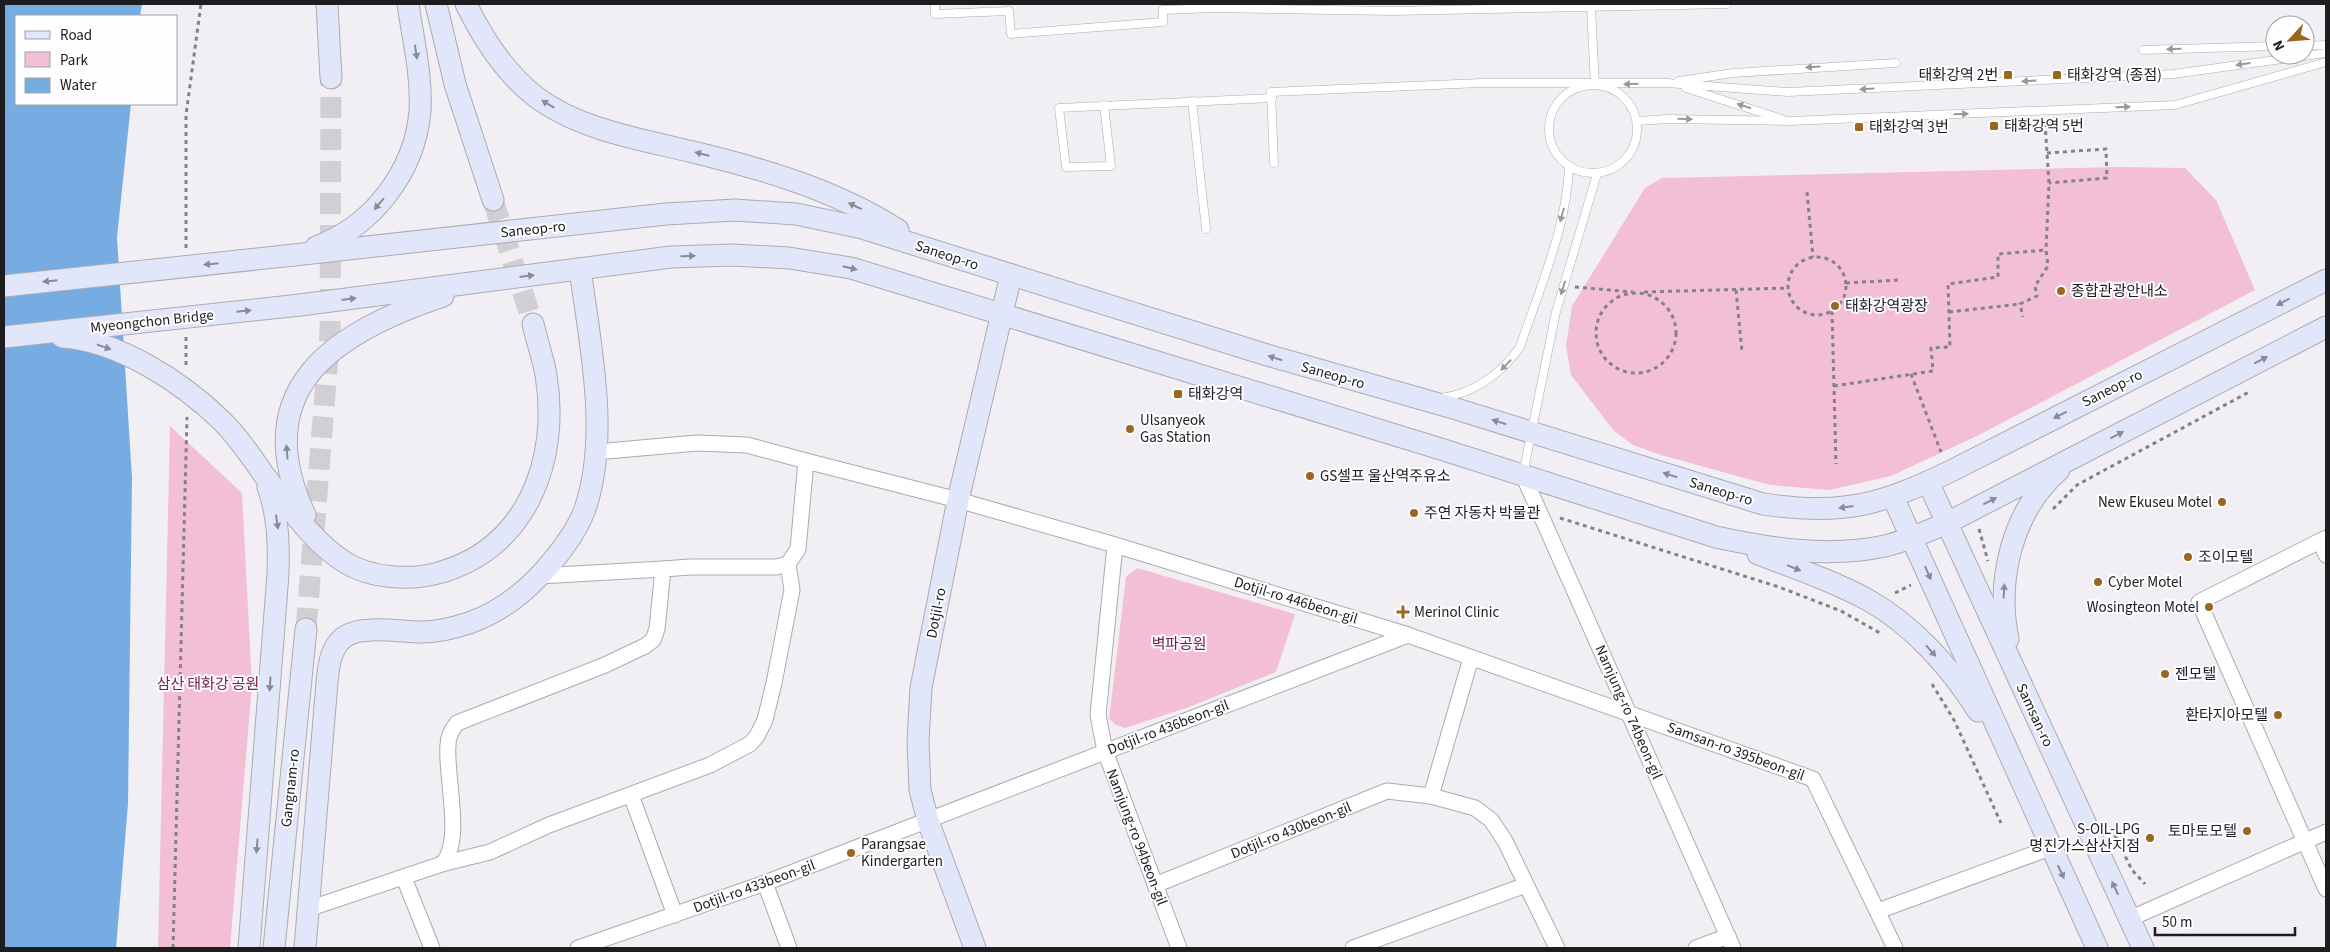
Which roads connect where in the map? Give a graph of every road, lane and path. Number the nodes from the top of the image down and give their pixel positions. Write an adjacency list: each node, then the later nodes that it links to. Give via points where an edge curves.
1 (201, 4): 30 (path, via 186,115)
2 (327, 4): 14 (main road)
3 (408, 4): 32 (main road, one-way to 32, via 420,111 409,156 388,193 367,215 339,236)
4 (436, 4): 27 (main road, via 455,84)
5 (466, 4): 29 (main road, one-way to 5, via 860,208 825,193 739,164 614,132 562,112 517,81 500,61)
6 (935, 4): 8 (lane, via 935,14 1009,12 1011,34 1163,22 1163,10 1393,11)
7 (1726, 4): 8 (lane)
8 (1591, 7): 16 (lane)
9 (2265, 46): 10 (lane, one-way to 10)
10 (2143, 50)
11 (2326, 53): 15 (lane, one-way to 15, via 2173,74 1798,92)
12 (2326, 62): 21 (lane, one-way to 12, via 2175,105)
13 (1896, 63): 15 (lane, one-way to 15, via 1733,72)
14 (331, 78)
15 (1667, 83): 16 (lane, one-way to 16); 21 (lane, one-way to 15)
16 (1595, 85): 17 (lane, via 1481,84 1271,92); 20 (lane, via 1609,88 1622,96 1632,107); 23 (lane, via 1568,93 1551,116 1552,144)
17 (1272, 98): 18 (lane); 22 (lane)
18 (1192, 101): 19 (lane); 28 (lane)
19 (1104, 105): 19 (lane, via 1060,108 1066,167 1111,166)
20 (1637, 121): 21 (lane, one-way to 21); 24 (lane, via 1638,136 1628,156 1612,170)
21 (1790, 121)
22 (1274, 163)
23 (1569, 167): 24 (lane); 59 (lane, one-way to 59, via 1568,192 1561,218 1520,348 1493,378 1450,396)
24 (1597, 174): 41 (lane)
25 (2049, 183): 25 (path, via 2107,178 2106,149 2047,154); 31 (path)
26 (1807, 192): 33 (path)
27 (493, 200)
28 (1206, 229)
29 (928, 248): 32 (main road, Saneop-ro, via 862,228 805,216 735,210 666,214); 35 (main road, Saneop-ro)
30 (186, 250)
31 (2046, 250): 45 (path, via 2048,266 2035,286 2037,296); 47 (path, via 1998,254 1998,276 1948,284)
32 (294, 255): 40 (main road, one-way to 40, bridge)
33 (1813, 257): 39 (path, via 1831,260 1839,266); 42 (path, via 1796,266)
34 (580, 269): 36 (main road, one-way to 34); 48 (main road, one-way to 48, via 671,257 732,254 789,258 851,268); 62 (main road, via 595,390)
35 (1011, 275): 48 (main road, Dotjil-ro); 59 (main road, Saneop-ro, one-way to 35)
36 (500, 279): 53 (main road, Myeongchon Bridge, one-way to 36, bridge, via 300,305); 79 (main road, one-way to 36, via 295,495 288,468 286,441 289,415 298,390 313,368 356,332 420,304)
37 (1899, 280): 39 (path)
38 (2326, 280): 69 (main road, Saneop-ro, one-way to 69)
39 (1846, 283): 46 (path, via 1842,301)
40 (4, 286)
41 (1564, 286): 44 (path); 61 (lane, one-way to 61)
42 (1788, 288): 43 (path); 46 (path, via 1792,302 1808,314 1817,316)
43 (1736, 290): 44 (path); 54 (path)
44 (1636, 292): 44 (path, via 1661,301 1670,311 1676,336 1666,360 1655,368 1629,372 1607,360 1597,336 1598,323 1612,301)
45 (2020, 304): 47 (path); 49 (path)
46 (1832, 311): 57 (path)
47 (1949, 312): 56 (path, via 1950,347 1931,348 1933,371)
48 (1002, 314): 68 (main road); 71 (main road, Dotjil-ro)
49 (2023, 317)
50 (533, 324): 79 (main road, via 546,376 548,423 542,468 530,502 507,533 483,555 454,569 429,576 374,573 347,563)
51 (2326, 327): 64 (main road, one-way to 51)
52 (186, 330): 55 (path)
53 (13, 336): 67 (main road, one-way to 67, bridge, via 68,338 105,347 138,361 185,390 222,421)
54 (1742, 352)
55 (186, 369)
56 (1912, 374): 57 (path); 63 (path)
57 (1834, 386): 66 (path)
58 (2250, 392): 72 (path, via 2077,485)
59 (1424, 400): 61 (main road, Saneop-ro, one-way to 59)
60 (187, 409): 117 (path)
61 (1532, 432): 68 (lane); 70 (main road, Saneop-ro, one-way to 61, via 1837,509 1763,504)
62 (596, 452): 65 (street, Dotjil-ro 446beon-gil, via 697,443 747,446); 85 (main road, via 594,475 584,509 565,546)
63 (1941, 452)
64 (2074, 457): 74 (main road, one-way to 64); 92 (main road, one-way to 64, via 2004,609 2009,559 2025,514 2043,487)
65 (806, 461): 71 (street, Dotjil-ro 446beon-gil); 83 (street, via 798,549)
66 (1836, 464)
67 (264, 475): 79 (main road); 118 (main road, one-way to 118, via 274,502 279,537 278,574)
68 (1523, 476): 76 (main road); 94 (street, Namjung-ro 74beon-gil)
69 (1928, 482): 70 (main road, Saneop-ro); 74 (main road, Samsan-ro)
70 (1893, 497): 77 (main road)
71 (958, 500): 80 (street, Dotjil-ro 446beon-gil); 99 (main road, Dotjil-ro, via 921,688 920,790)
72 (2051, 511)
73 (1557, 517): 90 (path, via 1779,587 1841,611)
74 (1946, 523): 77 (main road); 92 (main road, Samsan-ro)
75 (1979, 529): 82 (path)
76 (1716, 537): 77 (main road, via 1767,547 1839,552 1884,546); 96 (main road, one-way to 96, via 1839,586 1895,618 1923,642 1955,678)
77 (1912, 538): 96 (main road, one-way to 96)
78 (2323, 540): 81 (street); 103 (street, via 2199,602)
79 (323, 545)
80 (1115, 546): 89 (street, Dotjil-ro 446beon-gil); 95 (street, Namjung-ro 94beon-gil, via 1098,715)
81 (2326, 555)
82 (1989, 563)
83 (788, 564): 84 (street, via 776,567); 97 (street, via 792,590 774,683 765,720 757,736 729,756)
84 (662, 569): 85 (street); 105 (street, via 657,629 653,640 605,665 457,723 448,745 452,845 448,858)
85 (539, 576): 112 (main road, via 509,603 470,622 437,631 360,631 346,636 336,646 329,667)
86 (1919, 581): 87 (path)
87 (1892, 594)
88 (306, 628): 119 (main road, Gangnam-ro)
89 (1408, 635): 91 (street, Dotjil-ro 446beon-gil); 95 (street, Dotjil-ro 436beon-gil)
90 (1883, 635)
91 (1471, 658): 94 (street, Dotjil-ro 446beon-gil); 98 (street)
92 (2016, 674): 115 (main road, Samsan-ro, one-way to 92)
93 (1931, 683): 100 (path, via 1954,720)
94 (1629, 712): 113 (street, Samsan-ro 395beon-gil, via 1813,779); 116 (street, Namjung-ro 74beon-gil)
95 (1105, 751): 99 (street, Dotjil-ro 436beon-gil); 109 (street, Namjung-ro 94beon-gil)
96 (2020, 779): 104 (main road)
97 (631, 795): 105 (street, via 490,852); 114 (street)
98 (1431, 796): 109 (street, Dotjil-ro 430beon-gil, via 1387,792); 110 (street, Dotjil-ro 430beon-gil, via 1475,808 1491,820)
99 (928, 820): 107 (street, Dotjil-ro 433beon-gil); 124 (main road, Dotjil-ro)
100 (2001, 823)
101 (2111, 826): 108 (path, via 2132,870)
102 (2326, 832): 103 (street)
103 (2305, 842): 111 (street); 115 (street)
104 (2050, 848): 113 (street); 130 (main road, one-way to 130)
105 (441, 864): 106 (street)
106 (404, 878): 112 (street); 121 (street)
107 (765, 883): 114 (street, Dotjil-ro 433beon-gil); 123 (street)
108 (2145, 884)
109 (1155, 885): 125 (street, Namjung-ro 94beon-gil)
110 (1526, 885): 126 (street); 127 (street, Dotjil-ro 430beon-gil)
111 (2326, 889)
112 (308, 909): 120 (main road)
113 (1878, 911): 129 (street, Samsan-ro 395beon-gil)
114 (675, 915): 122 (street, Dotjil-ro 433beon-gil)
115 (2129, 918): 131 (main road, Samsan-ro)
116 (1730, 942): 128 (street)
117 (173, 948)
118 (249, 948)
119 (274, 948)
120 (305, 948)
121 (432, 948)
122 (578, 948)
123 (788, 948)
124 (975, 948)
125 (1179, 948)
126 (1353, 948)
127 (1557, 948)
128 (1696, 948)
129 (1895, 948)
130 (2097, 948)
131 (2143, 948)

